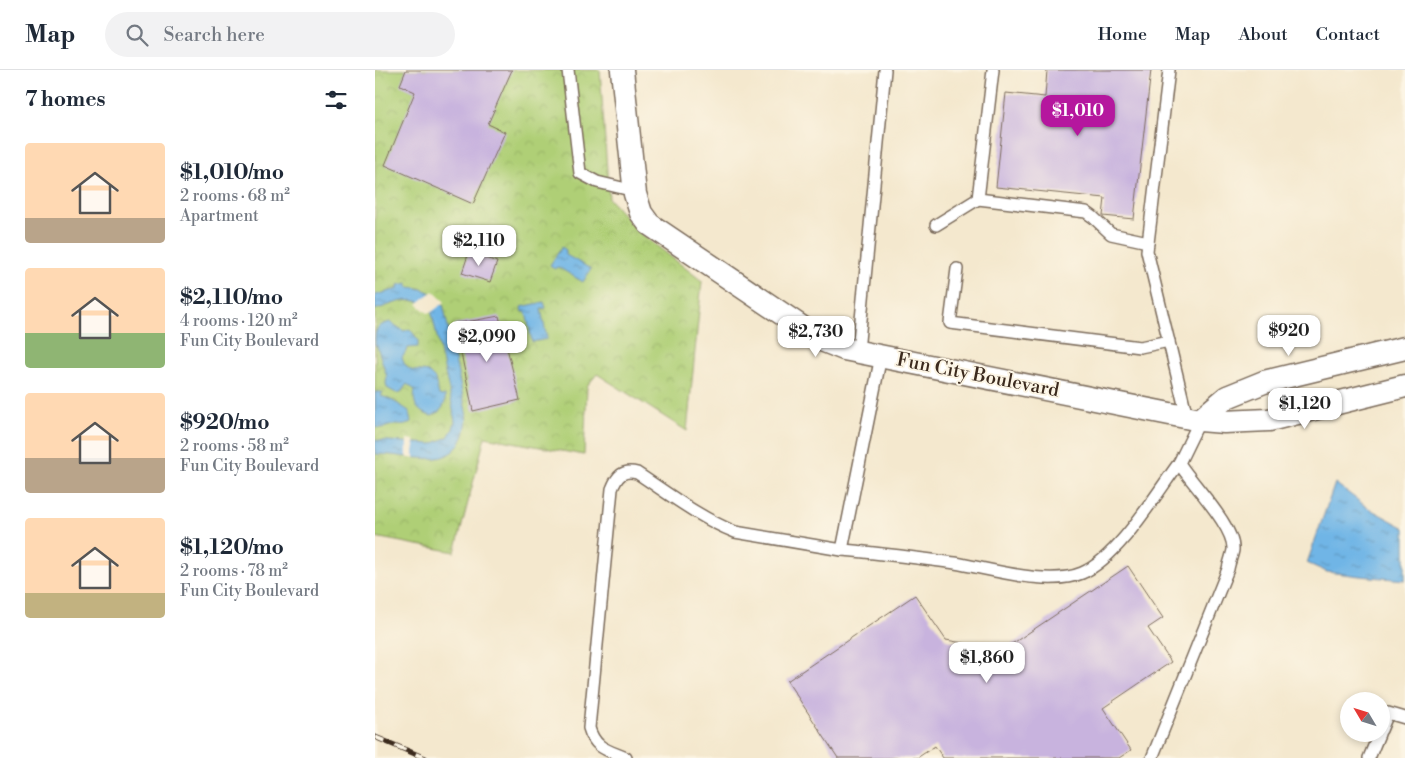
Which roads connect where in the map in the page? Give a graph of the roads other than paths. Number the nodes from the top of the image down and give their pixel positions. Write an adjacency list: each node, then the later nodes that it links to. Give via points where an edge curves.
1 (568, 70): 6 (lane, via 580,173 597,182)
2 (622, 70): 6 (street, Fun City Boulevard)
3 (885, 70): 13 (lane)
4 (993, 70): 7 (lane)
5 (1169, 70): 9 (lane)
6 (635, 191): 13 (street, Fun City Boulevard, via 641,213 649,224 812,334 845,349)
7 (978, 199): 8 (lane); 9 (lane, via 1086,212 1111,234)
8 (936, 225)
9 (1148, 242): 11 (lane, via 1147,251)
10 (957, 269): 11 (lane, via 950,323 1140,347)
11 (1169, 341): 16 (lane)
12 (1405, 348): 16 (street, via 1264,382 1227,397)
13 (858, 351): 14 (street, Fun City Boulevard)
14 (881, 356): 16 (street, Fun City Boulevard); 18 (lane)
15 (1405, 386): 16 (street, Fun City Boulevard, via 1269,420 1224,422)
16 (1193, 419): 17 (lane)
17 (1179, 463): 18 (lane, via 1119,546 1083,573 1047,579); 23 (lane, via 1225,526 1233,549 1228,569)
18 (842, 550): 22 (lane, via 735,532 637,473 623,473 612,489 589,728 600,746)
19 (1390, 714): 20 (lane)
20 (1405, 718)
21 (1376, 742): 24 (lane)
22 (626, 758)
23 (1152, 758)
24 (1369, 758)

